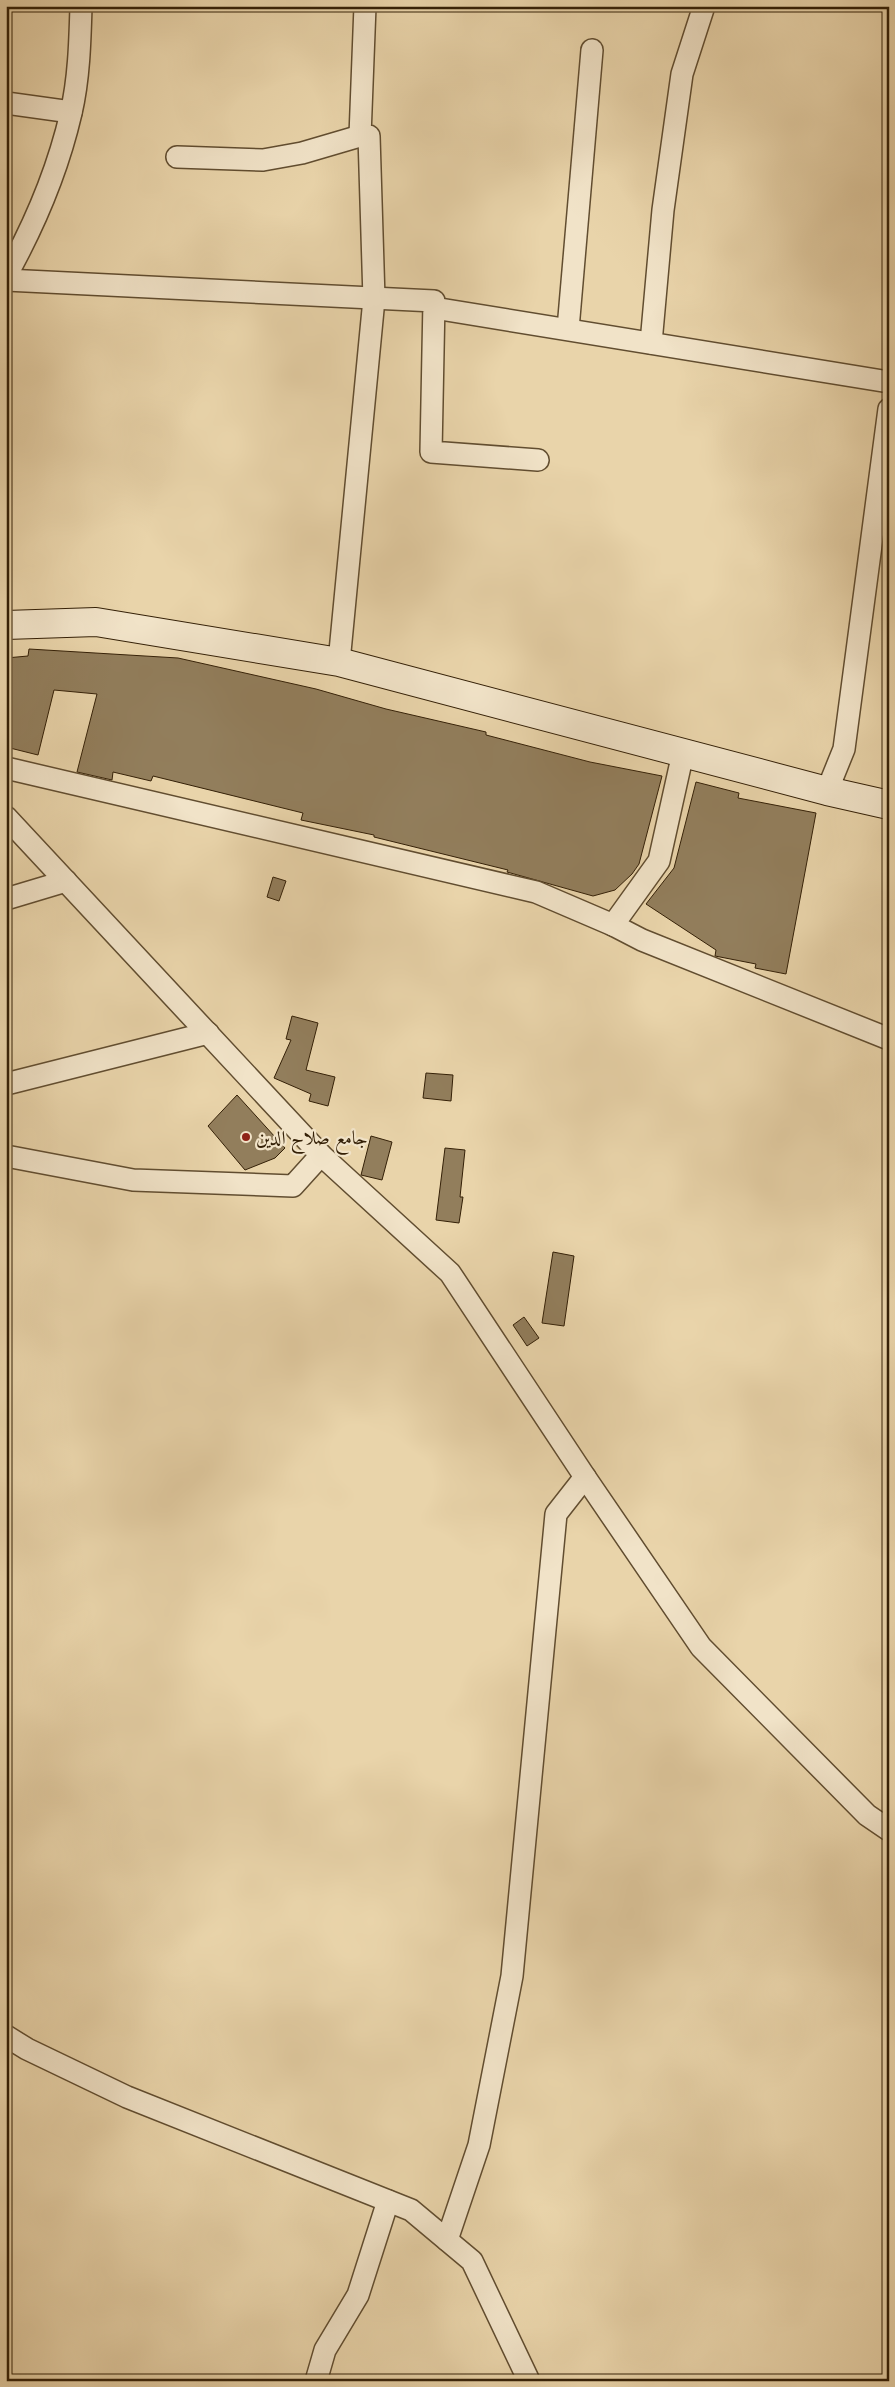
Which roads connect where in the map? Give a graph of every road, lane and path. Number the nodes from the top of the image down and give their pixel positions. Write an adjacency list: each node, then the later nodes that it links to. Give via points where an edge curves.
1 (81, 6): 6 (street)
2 (365, 6): 7 (street)
3 (704, 6): 13 (street, via 682,74 663,210)
4 (592, 50): 12 (street)
5 (6, 103): 6 (street)
6 (72, 112): 9 (street, via 59,154 22,247)
7 (360, 136): 8 (street, via 302,153 263,160); 10 (street, via 369,136)
8 (177, 157)
9 (6, 278): 10 (street)
10 (374, 299): 11 (street, via 434,300); 18 (street)
11 (434, 308): 12 (street); 16 (street, via 431,452)
12 (568, 329): 13 (street)
13 (652, 343): 14 (street)
14 (889, 382)
15 (889, 409): 21 (street, via 844,749)
16 (538, 460)
17 (7, 622): 18 (street, via 96,622)
18 (339, 662): 19 (street)
19 (683, 753): 21 (street); 26 (street, via 659,860)
20 (6, 768): 26 (street, via 536,892)
21 (827, 791): 22 (street)
22 (889, 805)
23 (6, 817): 24 (street)
24 (66, 881): 25 (street); 27 (street)
25 (6, 899)
26 (613, 925): 28 (street, via 642,940)
27 (208, 1032): 29 (street); 30 (street)
28 (889, 1039)
29 (6, 1084)
30 (322, 1154): 31 (street, via 293,1186 133,1180); 32 (street, via 450,1273)
31 (6, 1156)
32 (584, 1477): 33 (street, via 701,1647 867,1815); 36 (street, via 556,1514 512,1976 479,2145)
33 (889, 1830)
34 (6, 2036): 35 (street, via 126,2097)
35 (388, 2201): 36 (street, via 411,2210); 37 (street, via 358,2295 325,2350)
36 (447, 2240): 38 (street, via 472,2261)
37 (316, 2381)
38 (529, 2381)

